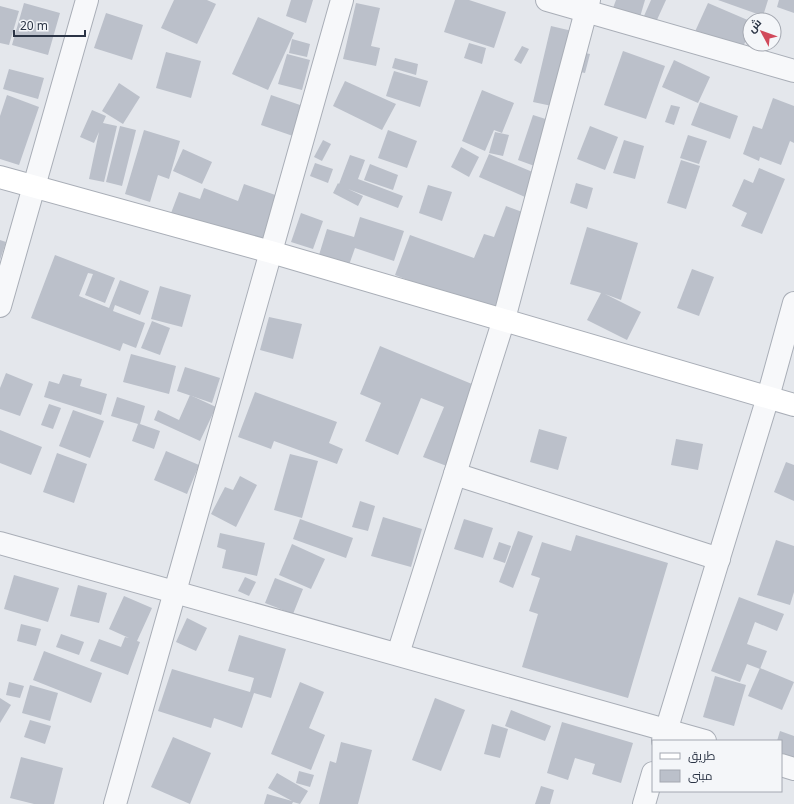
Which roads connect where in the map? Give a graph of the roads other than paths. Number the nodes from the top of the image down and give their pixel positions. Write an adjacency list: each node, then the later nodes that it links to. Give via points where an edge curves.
1 (88, 0): 7 (street)
2 (342, 0): 8 (street)
3 (547, 0): 4 (street)
4 (588, 6): 5 (street); 11 (street)
5 (794, 71)
6 (0, 177): 7 (main road)
7 (34, 187): 8 (main road); 10 (street)
8 (271, 252): 11 (main road); 17 (street)
9 (794, 304): 12 (street)
10 (0, 306)
11 (504, 319): 12 (main road); 14 (street)
12 (768, 397): 13 (main road); 16 (street)
13 (794, 405)
14 (455, 474): 16 (street); 18 (street)
15 (0, 543): 17 (street)
16 (719, 559): 19 (street)
17 (175, 592): 18 (street); 24 (street)
18 (398, 654): 19 (street)
19 (665, 735): 20 (street)
20 (698, 740)
21 (782, 765): 22 (street)
22 (794, 769)
23 (652, 776): 25 (street)
24 (115, 804)
25 (644, 804)

